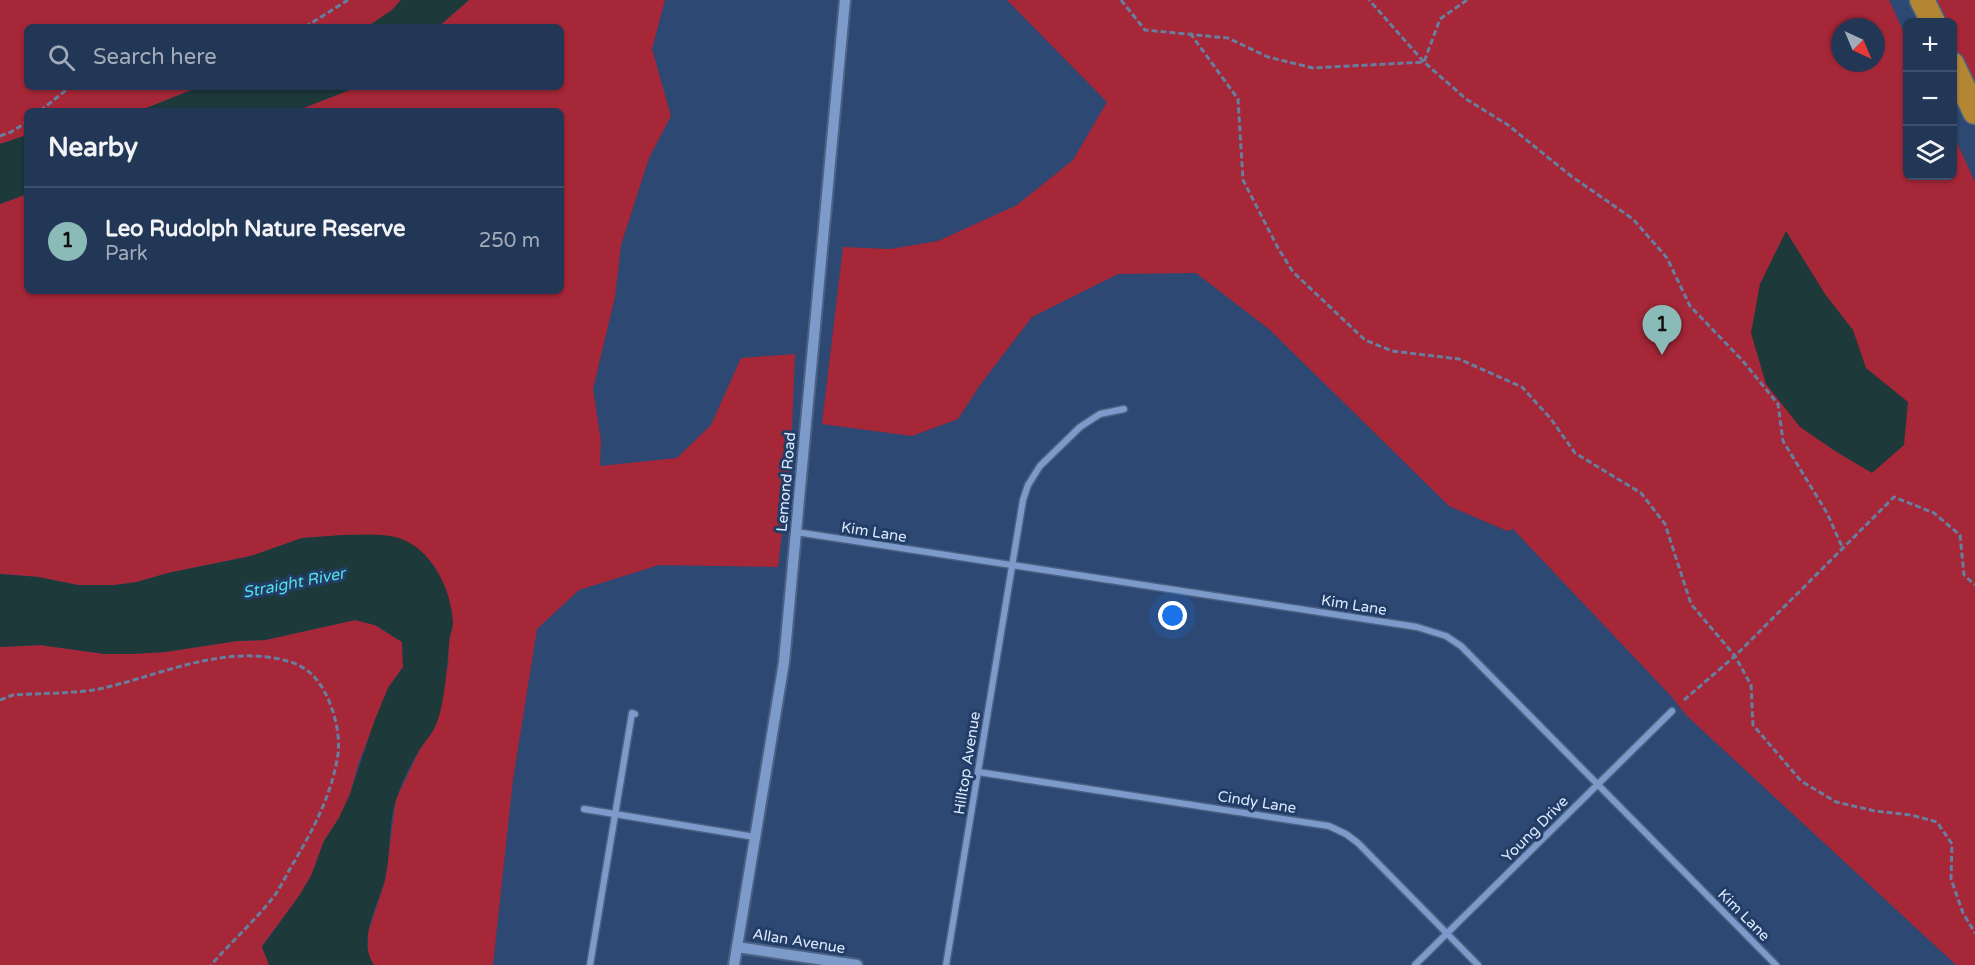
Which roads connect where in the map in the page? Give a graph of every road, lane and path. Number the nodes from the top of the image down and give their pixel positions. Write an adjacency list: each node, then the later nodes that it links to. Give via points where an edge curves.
1 (348, 0): 8 (path)
2 (845, 0): 18 (street, Lemond Road)
3 (1121, 0): 9 (path, via 1145,30)
4 (1369, 0): 10 (path)
5 (1467, 0): 10 (path, via 1440,19)
6 (1922, 0): 7 (highway)
7 (1931, 18)
8 (310, 24)
9 (1191, 33): 10 (path, via 1228,38 1268,57 1313,68); 22 (path, via 1238,99 1243,180 1293,272 1365,340 1392,351 1459,359 1522,387 1575,453 1641,493 1665,524 1691,604)
10 (1424, 62): 19 (path, via 1466,99 1508,125 1633,219 1667,258 1690,306 1778,404 1783,441 1821,503)
11 (1957, 72): 14 (highway)
12 (66, 90): 13 (path)
13 (44, 108)
14 (1975, 112)
15 (24, 124): 16 (path)
16 (0, 136)
17 (1124, 409): 20 (street, Hilltop Avenue, via 1100,414 1080,427 1040,466 1023,500)
18 (796, 532): 20 (street, Kim Lane); 31 (street, Lemond Road, via 784,662)
19 (1843, 549): 21 (path, via 1894,497 1934,513 1960,535 1964,575); 22 (path)
20 (1012, 565): 27 (street, Hilltop Avenue); 28 (street, Kim Lane, via 1429,629 1461,646)
21 (1975, 585)
22 (1735, 656): 24 (path); 33 (path, via 1751,686 1753,725 1801,781 1836,802 1936,822 1952,844 1951,879)
23 (0, 700): 35 (path, via 12,695 97,689 231,657 292,661 310,670 324,689 336,719 338,753 327,796 276,893)
24 (1684, 700)
25 (1672, 711): 28 (street, Young Drive)
26 (635, 714): 30 (street, via 632,713)
27 (978, 772): 32 (street, Cindy Lane, via 1329,826 1358,843); 39 (street, Hilltop Avenue)
28 (1598, 784): 32 (street, Young Drive); 42 (street, Kim Lane)
29 (584, 809): 30 (street)
30 (615, 814): 31 (street); 36 (street)
31 (755, 837): 34 (street, Lemond Road)
32 (1447, 933): 40 (street, Young Drive); 41 (street, Cindy Lane)
33 (1975, 933)
34 (737, 947): 37 (street, Lemond Road); 38 (street, Allan Avenue)
35 (211, 965)
36 (590, 965)
37 (734, 965)
38 (857, 965)
39 (946, 965)
40 (1415, 965)
41 (1478, 965)
42 (1776, 965)

